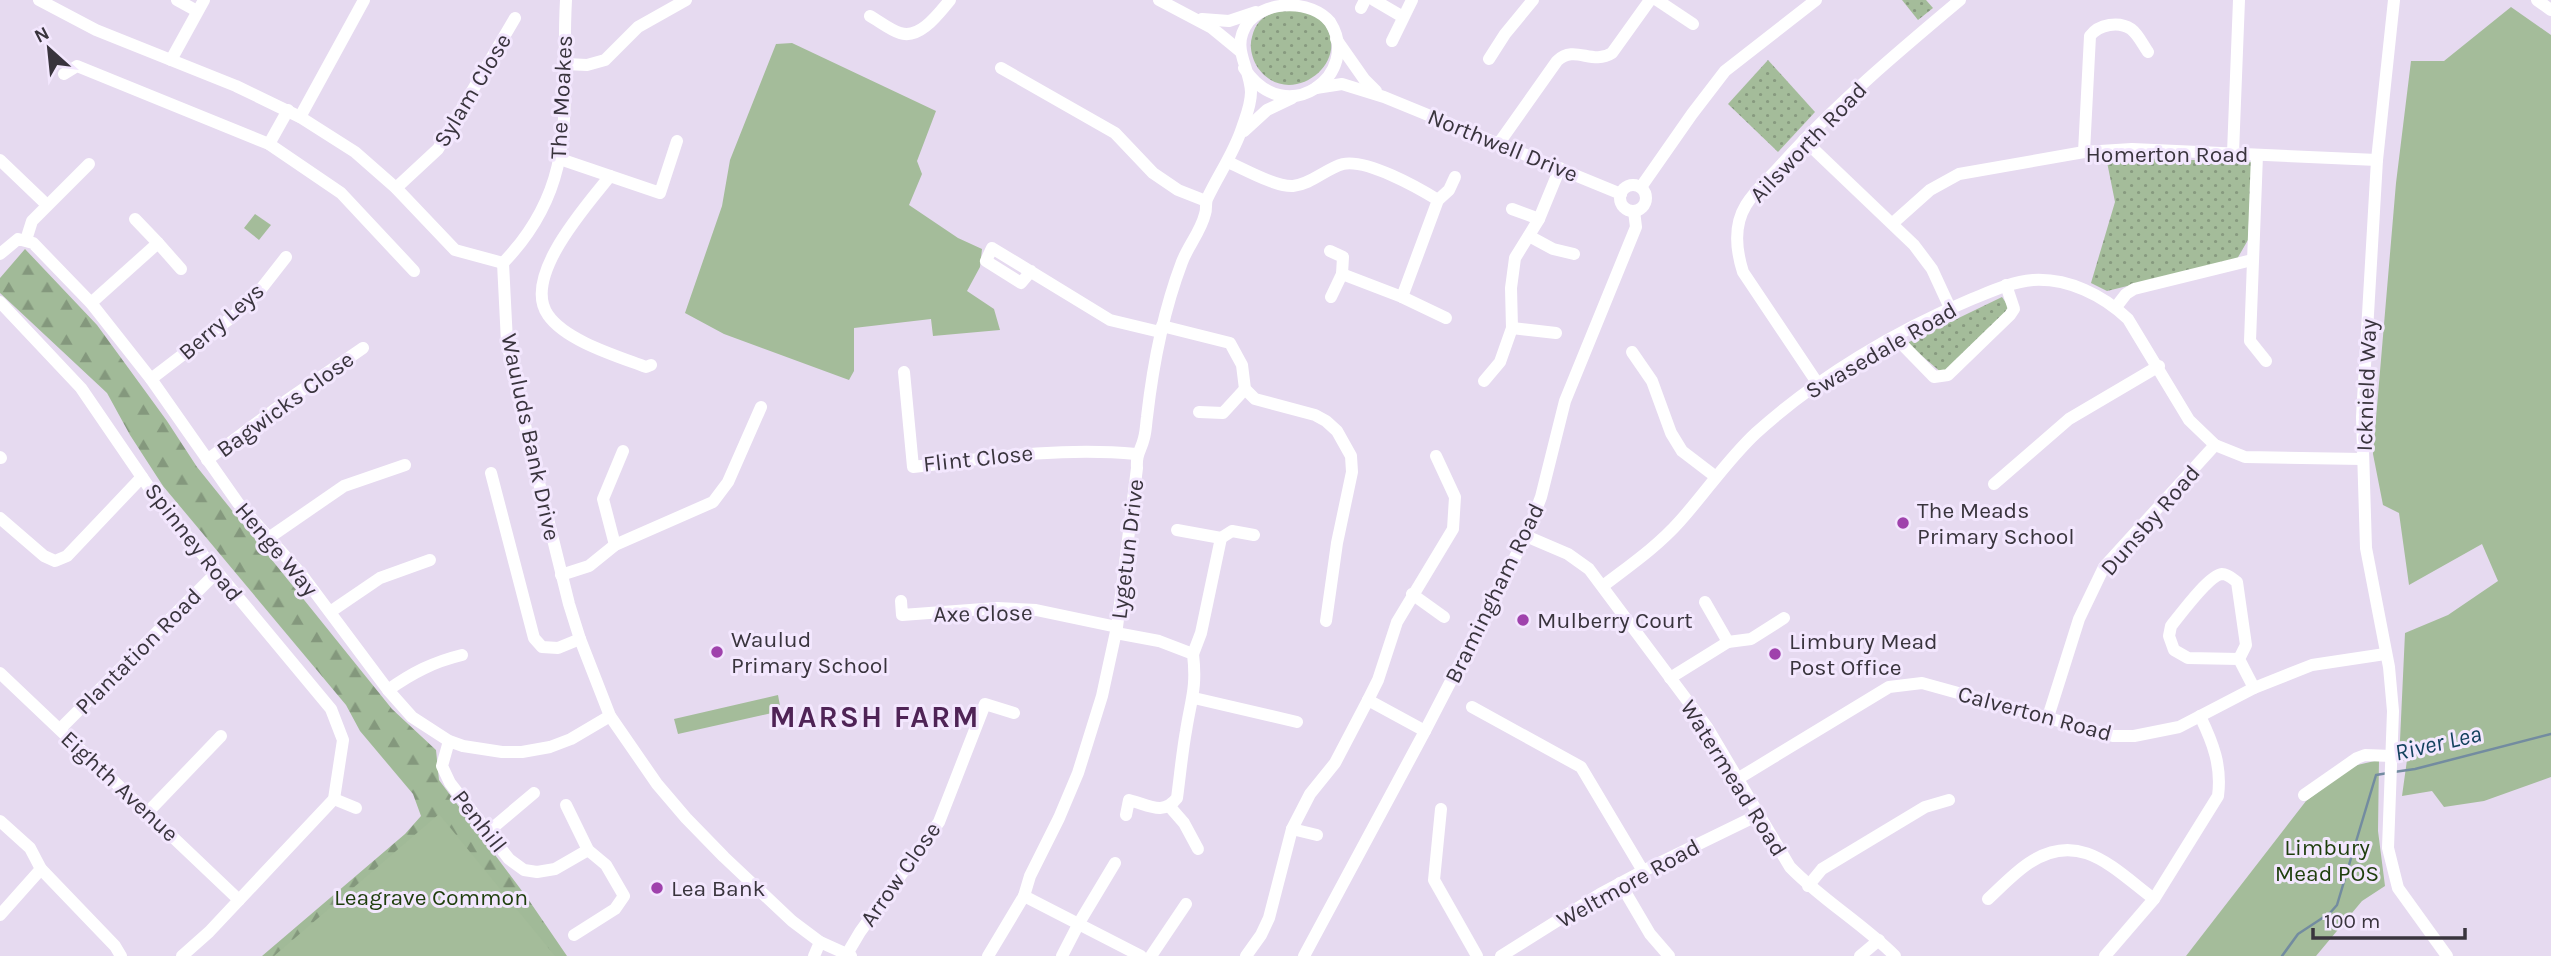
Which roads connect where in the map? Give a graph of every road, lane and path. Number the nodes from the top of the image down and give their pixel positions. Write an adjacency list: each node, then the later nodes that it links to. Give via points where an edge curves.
1 (38, 0): 33 (street)
2 (177, 0): 19 (street)
3 (364, 0): 42 (street)
4 (566, 0): 34 (street, The Moakes)
5 (686, 0): 34 (street, via 663,20 638,27 605,60)
6 (950, 0): 23 (street, via 934,20 913,33 901,34)
7 (1159, 0): 25 (street)
8 (1319, 0): 22 (street)
9 (1374, 0): 24 (street)
10 (1412, 0): 24 (street)
11 (1650, 0): 47 (street, via 1606,57 1577,52 1557,61)
12 (1657, 0): 27 (street)
13 (1816, 0): 59 (street, via 1725,71)
14 (1960, 0): 44 (street, Ailsworth Road)
15 (2239, 0): 49 (street)
16 (2394, 0): 53 (street, Icknield Way)
17 (2537, 0): 21 (street)
18 (1528, 2): 32 (street)
19 (200, 6): 33 (street)
20 (1264, 6): 22 (street, via 1296,0); 25 (street, via 1229,21); 30 (street, via 1247,24)
21 (2551, 10)
22 (1323, 14): 28 (street)
23 (870, 16)
24 (1403, 16): 29 (street)
25 (1195, 17): 30 (street)
26 (515, 18): 60 (street, Sylam Close, via 438,149)
27 (1693, 24)
28 (1336, 38): 38 (street, via 1334,66); 40 (street, via 1364,79)
29 (1392, 41)
30 (1240, 51): 36 (street, Lygetun Drive)
31 (2148, 52): 48 (street, via 2131,29 2122,25 2101,26 2090,36)
32 (1489, 59)
33 (171, 60): 41 (street)
34 (566, 64): 51 (street, The Moakes)
35 (1001, 68): 63 (street, via 1115,133 1153,173)
36 (1244, 68): 39 (street, via 1266,91); 43 (street, Lygetun Drive, via 1251,89)
37 (64, 75): 46 (street, via 77,66)
38 (1316, 88): 39 (street, Lygetun Drive); 40 (street, Northwell Drive, via 1342,84)
39 (1298, 96): 43 (street, Lygetun Drive, via 1267,110)
40 (1384, 97): 47 (street, Northwell Drive)
41 (288, 110): 42 (street); 46 (street)
42 (300, 117): 60 (street, via 355,152)
43 (1240, 136): 54 (street, Lygetun Drive)
44 (1804, 140): 69 (street); 103 (street, Ailsworth Road, via 1746,205 1737,252 1743,272)
45 (677, 141): 57 (street, via 660,192)
46 (270, 144): 80 (street, via 341,193)
47 (1499, 144): 56 (street, Northwell Drive)
48 (2084, 152): 49 (street, Homerton Road); 69 (street, Homerton Road, via 1959,174 1930,190)
49 (2234, 153): 50 (street, Homerton Road)
50 (2257, 155): 53 (street, Homerton Road); 77 (street)
51 (560, 159): 57 (street); 78 (street, The Moakes, via 541,215)
52 (0, 160): 64 (street)
53 (2377, 160): 111 (street, Icknield Way)
54 (1228, 162): 62 (street, via 1293,186 1343,164 1361,164); 63 (street, Lygetun Drive)
55 (89, 164): 64 (street)
56 (1559, 168): 61 (street, Northwell Drive); 68 (street)
57 (610, 176): 98 (street, via 574,222 549,264 541,288 547,314 573,336)
58 (1455, 177): 62 (street)
59 (1641, 187): 61 (street, via 1629,186); 66 (street, via 1646,201)
60 (396, 188): 78 (street, via 455,250)
61 (1621, 194): 66 (street, via 1623,206)
62 (1438, 200): 84 (street)
63 (1206, 201): 92 (street, Lygetun Drive, via 1205,215 1182,260)
64 (47, 205): 71 (street, via 32,221)
65 (1512, 209): 68 (street)
66 (1634, 211): 121 (street, Bramingham Road, via 1636,227 1565,401 1541,497)
67 (135, 219): 72 (street)
68 (1539, 219): 70 (street)
69 (1893, 223): 89 (street, via 1931,269)
70 (1529, 236): 75 (street); 91 (street, via 1512,272)
71 (26, 240): 74 (street, via 18,239); 87 (street, Henge Way)
72 (158, 243): 79 (street); 87 (street)
73 (1330, 251): 82 (street, via 1343,257)
74 (0, 254)
75 (1574, 254)
76 (286, 257): 101 (street, Berry Leys, via 236,314)
77 (2252, 260): 88 (street, via 2134,289); 97 (street, via 2250,341)
78 (503, 263): 127 (street, Wauluds Bank Drive, via 508,342)
79 (181, 269)
80 (414, 271)
81 (1031, 271): 92 (street, via 1110,320)
82 (1342, 275): 84 (street); 85 (street)
83 (2006, 285): 88 (street, Swasedale Road, via 2062,282); 89 (street, Swasedale Road); 94 (street, via 2014,309 1948,375 1934,376)
84 (1402, 296): 90 (street)
85 (1331, 297)
86 (0, 302): 115 (street, Spinney Road, via 81,388)
87 (91, 303): 101 (street, Henge Way)
88 (2116, 307): 99 (street, Swasedale Road)
89 (1950, 308): 94 (street, Swasedale Road)
90 (1446, 318)
91 (1512, 328): 93 (street); 102 (street, via 1500,362)
92 (1161, 329): 104 (street, via 1230,343 1242,365); 109 (street, Lygetun Drive, via 1144,438)
93 (1556, 333)
94 (1895, 337): 103 (street, Swasedale Road)
95 (363, 348): 112 (street, Bagwicks Close)
96 (1632, 352): 116 (street, via 1653,381 1682,451)
97 (2266, 361)
98 (651, 365)
99 (2158, 366): 107 (street, Swasedale Road, via 2189,420); 117 (street, via 2069,419)
100 (905, 372): 109 (street, Flint Close, via 913,467 1048,451)
101 (151, 379): 112 (street, Henge Way)
102 (1484, 381)
103 (1818, 384): 116 (street, Swasedale Road, via 1756,433)
104 (1245, 389): 106 (street, via 1223,413); 135 (street, via 1255,399 1326,421 1337,430 1351,456)
105 (761, 407): 124 (street, via 729,482 713,502)
106 (1199, 412)
107 (2215, 445): 111 (street, Swasedale Road, via 2245,457); 153 (street, Dunsby Road, via 2104,567 2079,619)
108 (623, 451): 124 (street, via 603,499)
109 (1136, 454): 136 (street, Lygetun Drive)
110 (1436, 456): 129 (street, via 1455,497 1453,529)
111 (2362, 458): 140 (street, Icknield Way, via 2366,548)
112 (207, 460): 122 (street, Henge Way, via 237,503)
113 (405, 465): 122 (street, via 344,486)
114 (491, 473): 137 (street, via 534,638 542,647 558,648)
115 (142, 477): 118 (street, via 67,556 55,561); 126 (street, Spinney Road)
116 (1716, 477): 128 (street, Swasedale Road, via 1671,529)
117 (1994, 484)
118 (0, 518)
119 (1177, 530): 123 (street)
120 (1254, 535): 123 (street, via 1232,531)
121 (1526, 536): 128 (street, Watermead Road, via 1568,554); 156 (street, Bramingham Road)
122 (270, 537): 132 (street, Henge Way)
123 (1221, 538): 139 (street)
124 (615, 545): 127 (street, via 589,566)
125 (430, 560): 132 (street, via 380,578)
126 (216, 573): 155 (street, Plantation Road); 163 (street, Spinney Road, via 331,709 343,740)
127 (561, 575): 137 (street, Wauluds Bank Drive)
128 (1603, 586): 144 (street, Watermead Road)
129 (1412, 594): 133 (street); 148 (street)
130 (901, 601): 136 (street, Axe Close, via 902,615 1036,610)
131 (1705, 602): 138 (street)
132 (330, 612): 146 (street, Henge Way)
133 (1444, 617)
134 (1784, 618): 138 (street, via 1751,639)
135 (1326, 621)
136 (1117, 630): 139 (street); 183 (street, Lygetun Drive, via 1078,773)
137 (580, 639): 151 (street, Wauluds Bank Drive)
138 (1728, 642): 144 (street)
139 (1193, 654): 147 (street)
140 (2385, 654): 145 (street, Calverton Road, via 2312,665); 159 (street, Icknield Way, via 2393,711)
141 (462, 655): 146 (street, via 425,667)
142 (2239, 659): 142 (street, via 2188,658 2174,650 2169,636 2171,626 2212,578 2222,574 2237,582 2246,645); 145 (street)
143 (0, 673): 155 (street, Eighth Avenue)
144 (1670, 678): 160 (street, Watermead Road)
145 (2254, 688): 152 (street, Calverton Road)
146 (388, 690): 158 (street, Henge Way, via 412,717)
147 (1194, 698): 154 (street); 166 (street, via 1177,798)
148 (1368, 700): 156 (street); 173 (street, via 1335,763 1310,794)
149 (1472, 707): 180 (street, via 1581,767)
150 (1014, 713): 194 (street, Arrow Close, via 985,704 939,822 860,932)
151 (610, 716): 158 (street, Henge Way, via 571,739 522,752 495,752); 192 (street, Wauluds Bank Drive, via 686,818 758,891)
152 (2200, 716): 153 (street, Calverton Road, via 2159,732 2113,736); 185 (street, via 2217,757 2218,796)
153 (2048, 717): 160 (street, Calverton Road, via 1922,683 1903,684 1854,706)
154 (1297, 722)
155 (60, 729): 169 (street, Eighth Avenue)
156 (1425, 731): 193 (street, Bramingham Road)
157 (221, 736): 169 (street)
158 (449, 741): 174 (street, Penhill, via 442,766)
159 (2391, 762): 162 (street, via 2364,755); 209 (street, Icknield Way, via 2388,848 2398,888)
160 (1739, 778): 171 (street, Watermead Road)
161 (534, 793): 174 (street)
162 (2304, 795)
163 (334, 799): 167 (street); 186 (street)
164 (1950, 800): 182 (street, via 1925,807 1822,869)
165 (566, 805): 177 (street)
166 (1170, 807): 170 (street, via 1164,810 1129,800); 176 (street)
167 (356, 808)
168 (1441, 809): 204 (street, via 1434,880)
169 (148, 812): 186 (street, Eighth Avenue)
170 (1126, 815)
171 (1758, 815): 180 (street, Weltmore Road); 182 (street, Watermead Road, via 1790,867)
172 (0, 821): 179 (street, via 30,848)
173 (1292, 829): 175 (street); 203 (street, via 1269,918)
174 (489, 831): 177 (street, Penhill, via 509,859 524,870 555,869)
175 (1317, 835)
176 (1198, 849)
177 (588, 850): 190 (street, via 606,865 624,896 615,909)
178 (1115, 863): 189 (street)
179 (41, 869): 188 (street); 197 (street)
180 (1643, 870): 181 (street, Weltmore Road)
181 (1620, 883): 196 (street); 205 (street, Weltmore Road)
182 (1808, 886): 191 (street, Watermead Road)
183 (1024, 896): 189 (street); 200 (street, Lygetun Drive)
184 (1987, 899): 185 (street, via 2042,855 2082,850)
185 (2154, 899): 208 (street)
186 (239, 900): 198 (street)
187 (1186, 904): 202 (street)
188 (0, 915)
189 (1079, 923): 195 (street); 201 (street)
190 (574, 935)
191 (1879, 940): 206 (street); 207 (street, Watermead Road)
192 (820, 942): 194 (street, Wauluds Bank Drive); 199 (street)
193 (1308, 954)
194 (849, 955)
195 (1138, 955)
196 (1663, 955)
197 (121, 956)
198 (183, 956)
199 (814, 956)
200 (988, 956)
201 (1062, 956)
202 (1151, 956)
203 (1246, 956)
204 (1478, 956)
205 (1501, 956)
206 (1860, 956)
207 (1895, 956)
208 (2105, 956)
209 (2446, 956)

